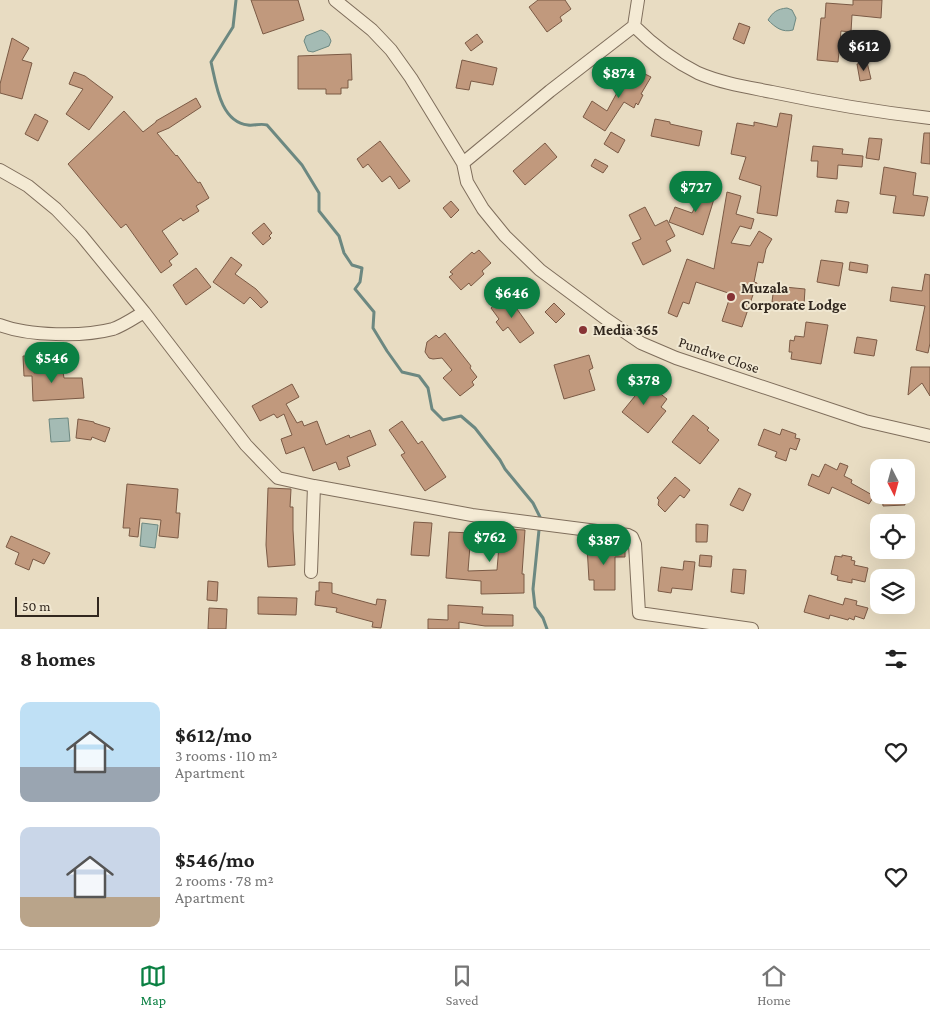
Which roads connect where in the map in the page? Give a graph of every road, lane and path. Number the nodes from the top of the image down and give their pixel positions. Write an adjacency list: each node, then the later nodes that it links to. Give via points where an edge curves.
1 (335, 0): 5 (street, Pundwe Close, via 391,50)
2 (638, 0): 3 (street)
3 (634, 26): 4 (street, via 652,44 678,62 728,83 816,101); 5 (street)
4 (930, 118)
5 (464, 163): 9 (street, Pundwe Close, via 471,189 506,236 540,270 641,343 808,403)
6 (0, 170): 7 (street, via 28,186 56,209)
7 (144, 312): 8 (street, via 112,329 73,333 40,333); 10 (street, via 246,445 272,472 278,478)
8 (0, 325)
9 (930, 436)
10 (314, 486): 11 (street); 12 (street, via 472,515 628,534 635,544 639,613)
11 (311, 572)
12 (752, 629)

